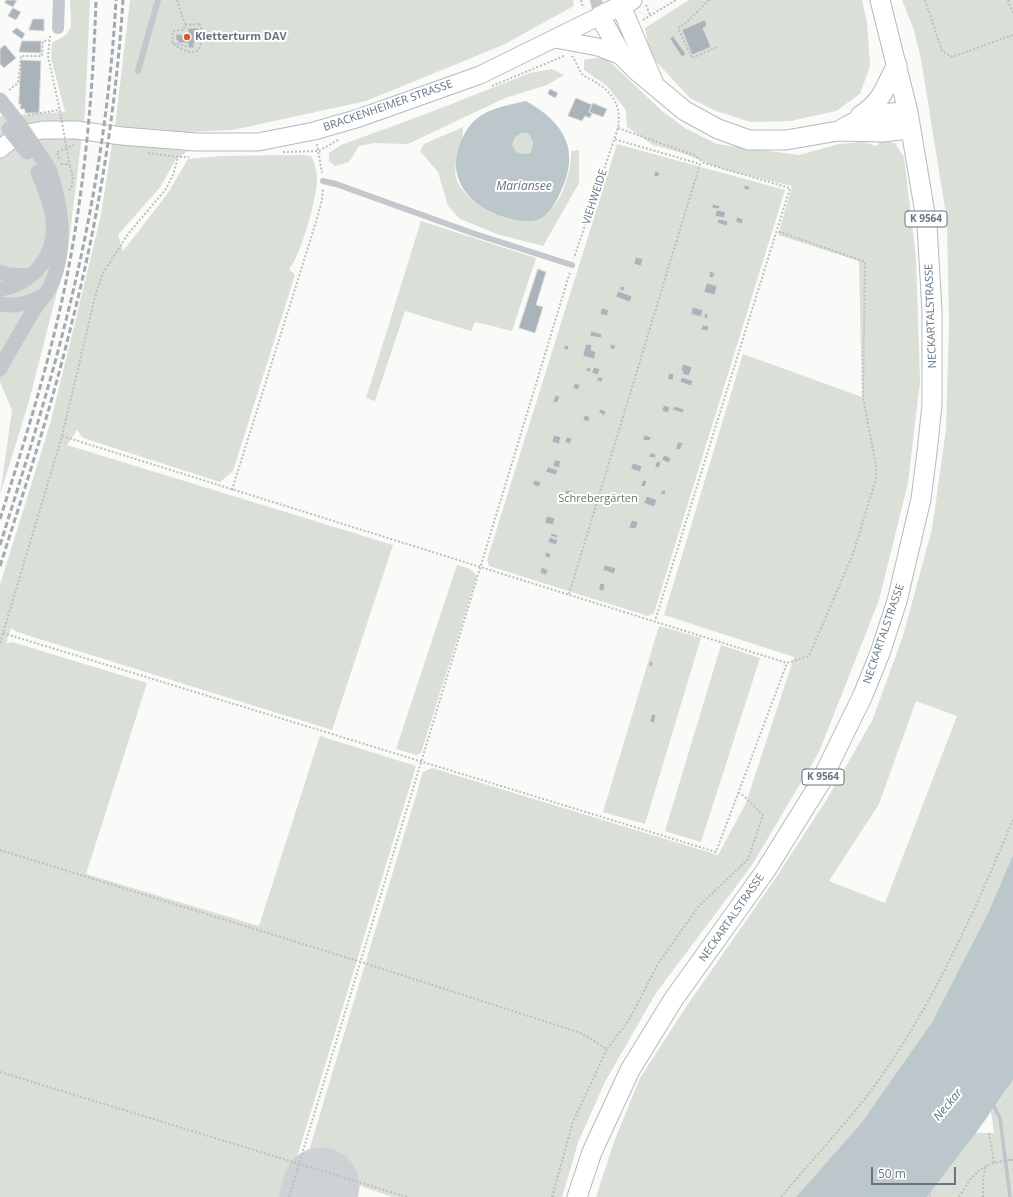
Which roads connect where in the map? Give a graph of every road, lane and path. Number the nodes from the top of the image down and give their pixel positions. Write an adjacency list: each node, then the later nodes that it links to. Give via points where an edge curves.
1 (59, 0): 14 (street)
2 (158, 0): 24 (lane)
3 (177, 0): 13 (path)
4 (644, 0): 12 (path)
5 (709, 0): 20 (path, via 678,28 692,58)
6 (880, 0): 23 (main road, NECKARTALSTRASSE / K 9564)
7 (925, 0): 15 (path, via 942,51 952,57)
8 (1008, 0): 11 (path)
9 (624, 2): 10 (main road, BRACKENHEIMER STRASSE); 25 (main road, BRACKENHEIMER STRASSE)
10 (598, 8): 16 (main road, BRACKENHEIMER STRASSE); 22 (main road, BRACKENHEIMER STRASSE)
11 (1013, 14)
12 (650, 15)
13 (185, 25): 18 (path, via 184,30 173,31); 18 (path, via 202,26 202,42 199,49 188,52)
14 (58, 28): 17 (path, via 50,36)
15 (1013, 35)
16 (555, 39): 22 (main road, via 592,45); 32 (main road, BRACKENHEIMER STRASSE, via 480,75 360,118)
17 (50, 40): 26 (path, via 43,41 42,56 20,56 18,83); 27 (path, via 48,56)
18 (172, 42): 19 (path, via 186,46)
19 (188, 43)
20 (718, 47)
21 (570, 54): 31 (path, via 582,74 598,84 616,101 620,117)
22 (622, 56): 25 (main road, BRACKENHEIMER STRASSE)
23 (897, 65): 28 (main road, NECKARTALSTRASSE / K 9564); 30 (main road, via 875,106)
24 (138, 71)
25 (655, 86): 30 (main road, BRACKENHEIMER STRASSE, via 702,121 749,140 786,140)
26 (3, 96): 29 (street)
27 (60, 110): 29 (path); 39 (path, bridge)
28 (909, 120): 30 (main road, BRACKENHEIMER STRASSE, via 882,132); 72 (main road, NECKARTALSTRASSE / K 9564, via 927,225 932,311 932,405 921,499 897,601 880,653 820,783 766,870 673,1000 630,1070 595,1145)
29 (10, 124): 40 (street, bridge)
30 (845, 126)
31 (618, 128): 33 (path, VIEHWEIDE); 37 (path, via 694,155)
32 (314, 131): 35 (main road, BRACKENHEIMER STRASSE, via 258,142 196,142 76,130 43,130 27,133); 41 (path)
33 (614, 138): 38 (path); 44 (path, VIEHWEIDE)
34 (75, 144): 40 (path, via 57,152)
35 (0, 149)
36 (178, 157): 51 (path, via 166,189 128,234 103,273)
37 (704, 163): 38 (path); 43 (path, via 790,188)
38 (700, 164): 54 (path)
39 (70, 165): 40 (path); 42 (path, via 73,176 71,189)
40 (52, 169): 46 (street, via 49,202 53,236 50,251); 48 (street, via 62,235 52,284)
41 (324, 182): 44 (lane); 52 (path, via 316,222)
42 (66, 191)
43 (776, 231): 55 (path); 58 (path, via 865,262 863,397 876,466 876,479 853,554 809,656)
44 (572, 265): 53 (path, VIEHWEIDE)
45 (0, 272): 46 (street)
46 (32, 276): 47 (street)
47 (0, 289)
48 (44, 296): 49 (street, via 13,306); 50 (street, via 12,344)
49 (0, 304)
50 (0, 369)
51 (62, 436): 52 (path); 56 (path)
52 (232, 490): 53 (path)
53 (482, 567): 54 (path); 59 (path, VIEHWEIDE)
54 (569, 594): 55 (path)
55 (655, 621): 58 (path)
56 (3, 633): 57 (path); 59 (path)
57 (0, 643)
58 (787, 663): 60 (path)
59 (422, 760): 60 (path, via 716,852); 63 (path, VIEHWEIDE)
60 (737, 792): 64 (path, via 763,815 748,859 698,907 658,964 629,1020)
61 (1013, 820): 77 (path, via 973,914 925,1004 886,1069)
62 (0, 850): 63 (path)
63 (361, 962): 64 (path, via 581,1033); 70 (path, VIEHWEIDE)
64 (607, 1049): 76 (path, via 573,1122)
65 (0, 1072): 70 (path)
66 (989, 1133): 69 (path)
67 (1013, 1157): 68 (path)
68 (1012, 1160): 69 (path)
69 (994, 1162): 71 (path)
70 (299, 1164): 74 (path, VIEHWEIDE); 75 (path)
71 (986, 1165): 79 (path, via 977,1171); 80 (path)
72 (578, 1195)
73 (929, 1195): 78 (path)
74 (289, 1197)
75 (407, 1197)
76 (552, 1197)
77 (781, 1197)
78 (932, 1197)
79 (959, 1197)
80 (983, 1197)

